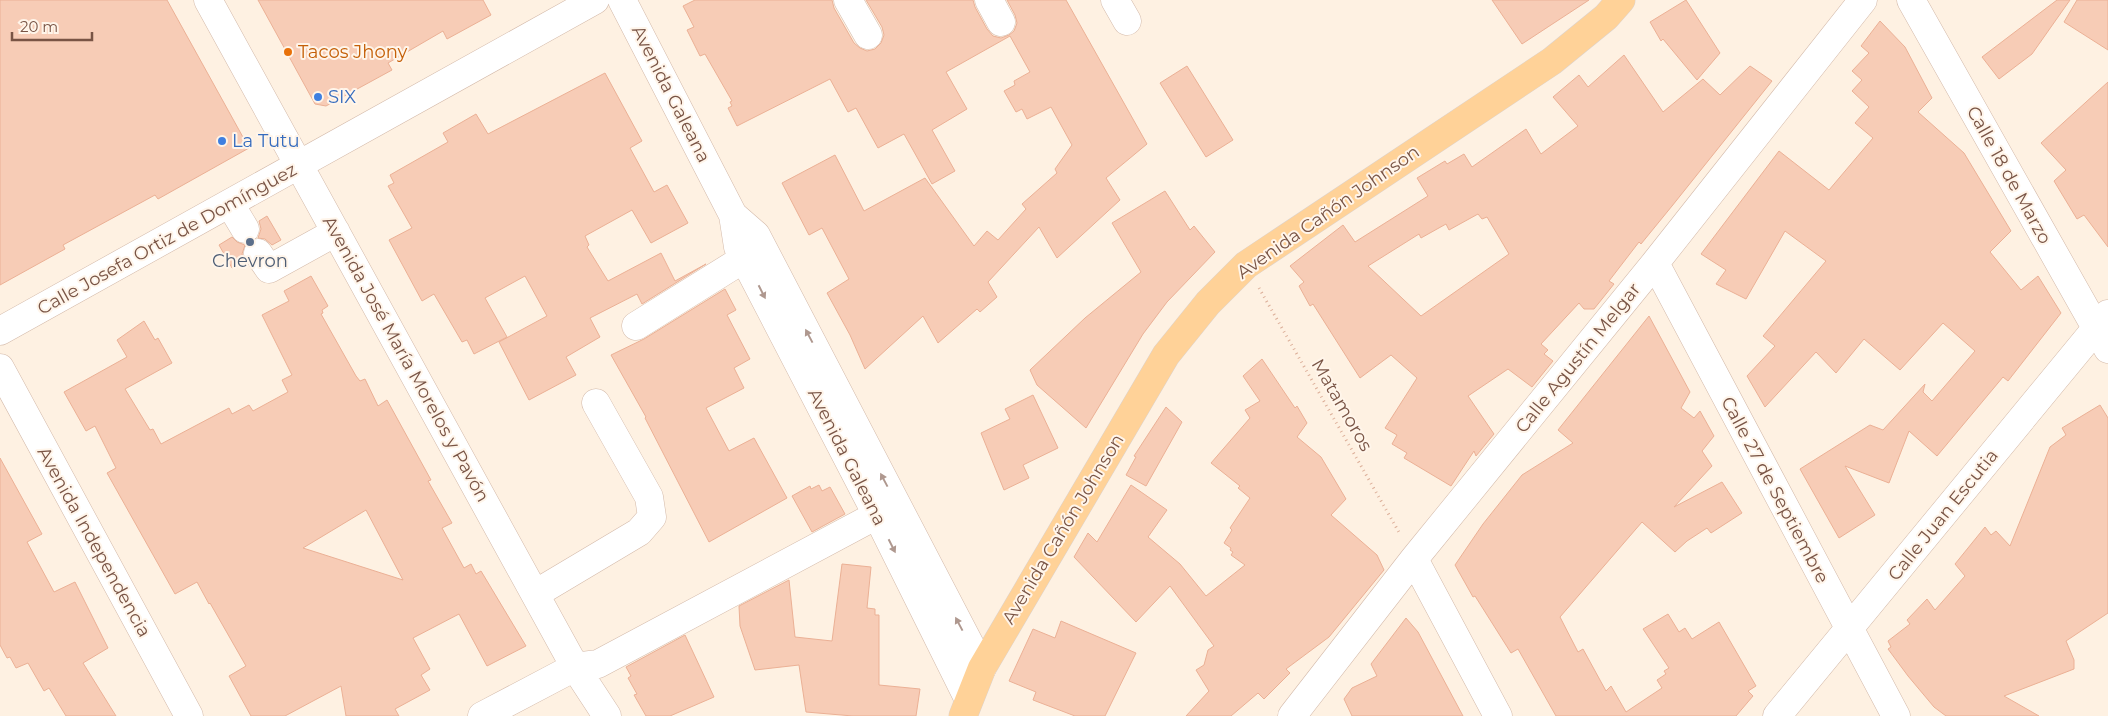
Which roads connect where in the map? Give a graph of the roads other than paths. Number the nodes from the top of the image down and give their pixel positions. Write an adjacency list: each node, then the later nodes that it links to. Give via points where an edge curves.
1 (208, 0): 9 (street, Avenida José María Morelos y Pavón)
2 (595, 0): 9 (street, Calle Josefa Ortiz de Domínguez)
3 (622, 0): 11 (street, Avenida Galeana)
4 (848, 0): 8 (street)
5 (1621, 0): 27 (main road, Avenida Cañón Johnson, via 1606,17 1552,61 1246,265 1208,303 1166,356)
6 (1863, 0): 16 (street, Calle Agustín Melgar)
7 (1911, 0): 19 (street, Calle 18 de Marzo)
8 (868, 35)
9 (300, 166): 10 (street, Calle Josefa Ortiz de Domínguez); 13 (street, Avenida José María Morelos y Pavón)
10 (230, 204): 12 (street); 18 (street, Calle Josefa Ortiz de Domínguez)
11 (733, 215): 15 (street, Avenida Galeana, via 738,247); 27 (street, Avenida Galeana, one-way to 11, via 756,235)
12 (245, 229)
13 (336, 232): 14 (street, via 268,269); 24 (street, Avenida José María Morelos y Pavón)
14 (258, 253)
15 (745, 258): 17 (street); 22 (street, Avenida Galeana, one-way to 22)
16 (1655, 263): 23 (street, Calle Agustín Melgar); 25 (street, Calle 27 de Septiembre)
17 (636, 326)
18 (0, 331)
19 (2104, 331): 25 (street, Calle Juan Escutia)
20 (0, 368): 29 (street, Avenida Independencia)
21 (596, 403): 24 (street, via 648,497 652,517 639,532)
22 (877, 515): 26 (street, via 598,664); 28 (street, Avenida Galeana, one-way to 28)
23 (1414, 559): 32 (street, Calle Agustín Melgar); 33 (street)
24 (534, 594): 26 (street, Avenida José María Morelos y Pavón)
25 (1849, 630): 34 (street, Calle Juan Escutia); 35 (street, Calle 27 de Septiembre)
26 (575, 667): 30 (street); 31 (street, Avenida José María Morelos y Pavón)
27 (982, 668): 28 (main road, Avenida Cañón Johnson)
28 (965, 707)
29 (189, 716)
30 (482, 716)
31 (607, 716)
32 (1292, 716)
33 (1498, 716)
34 (1777, 716)
35 (1896, 716)

